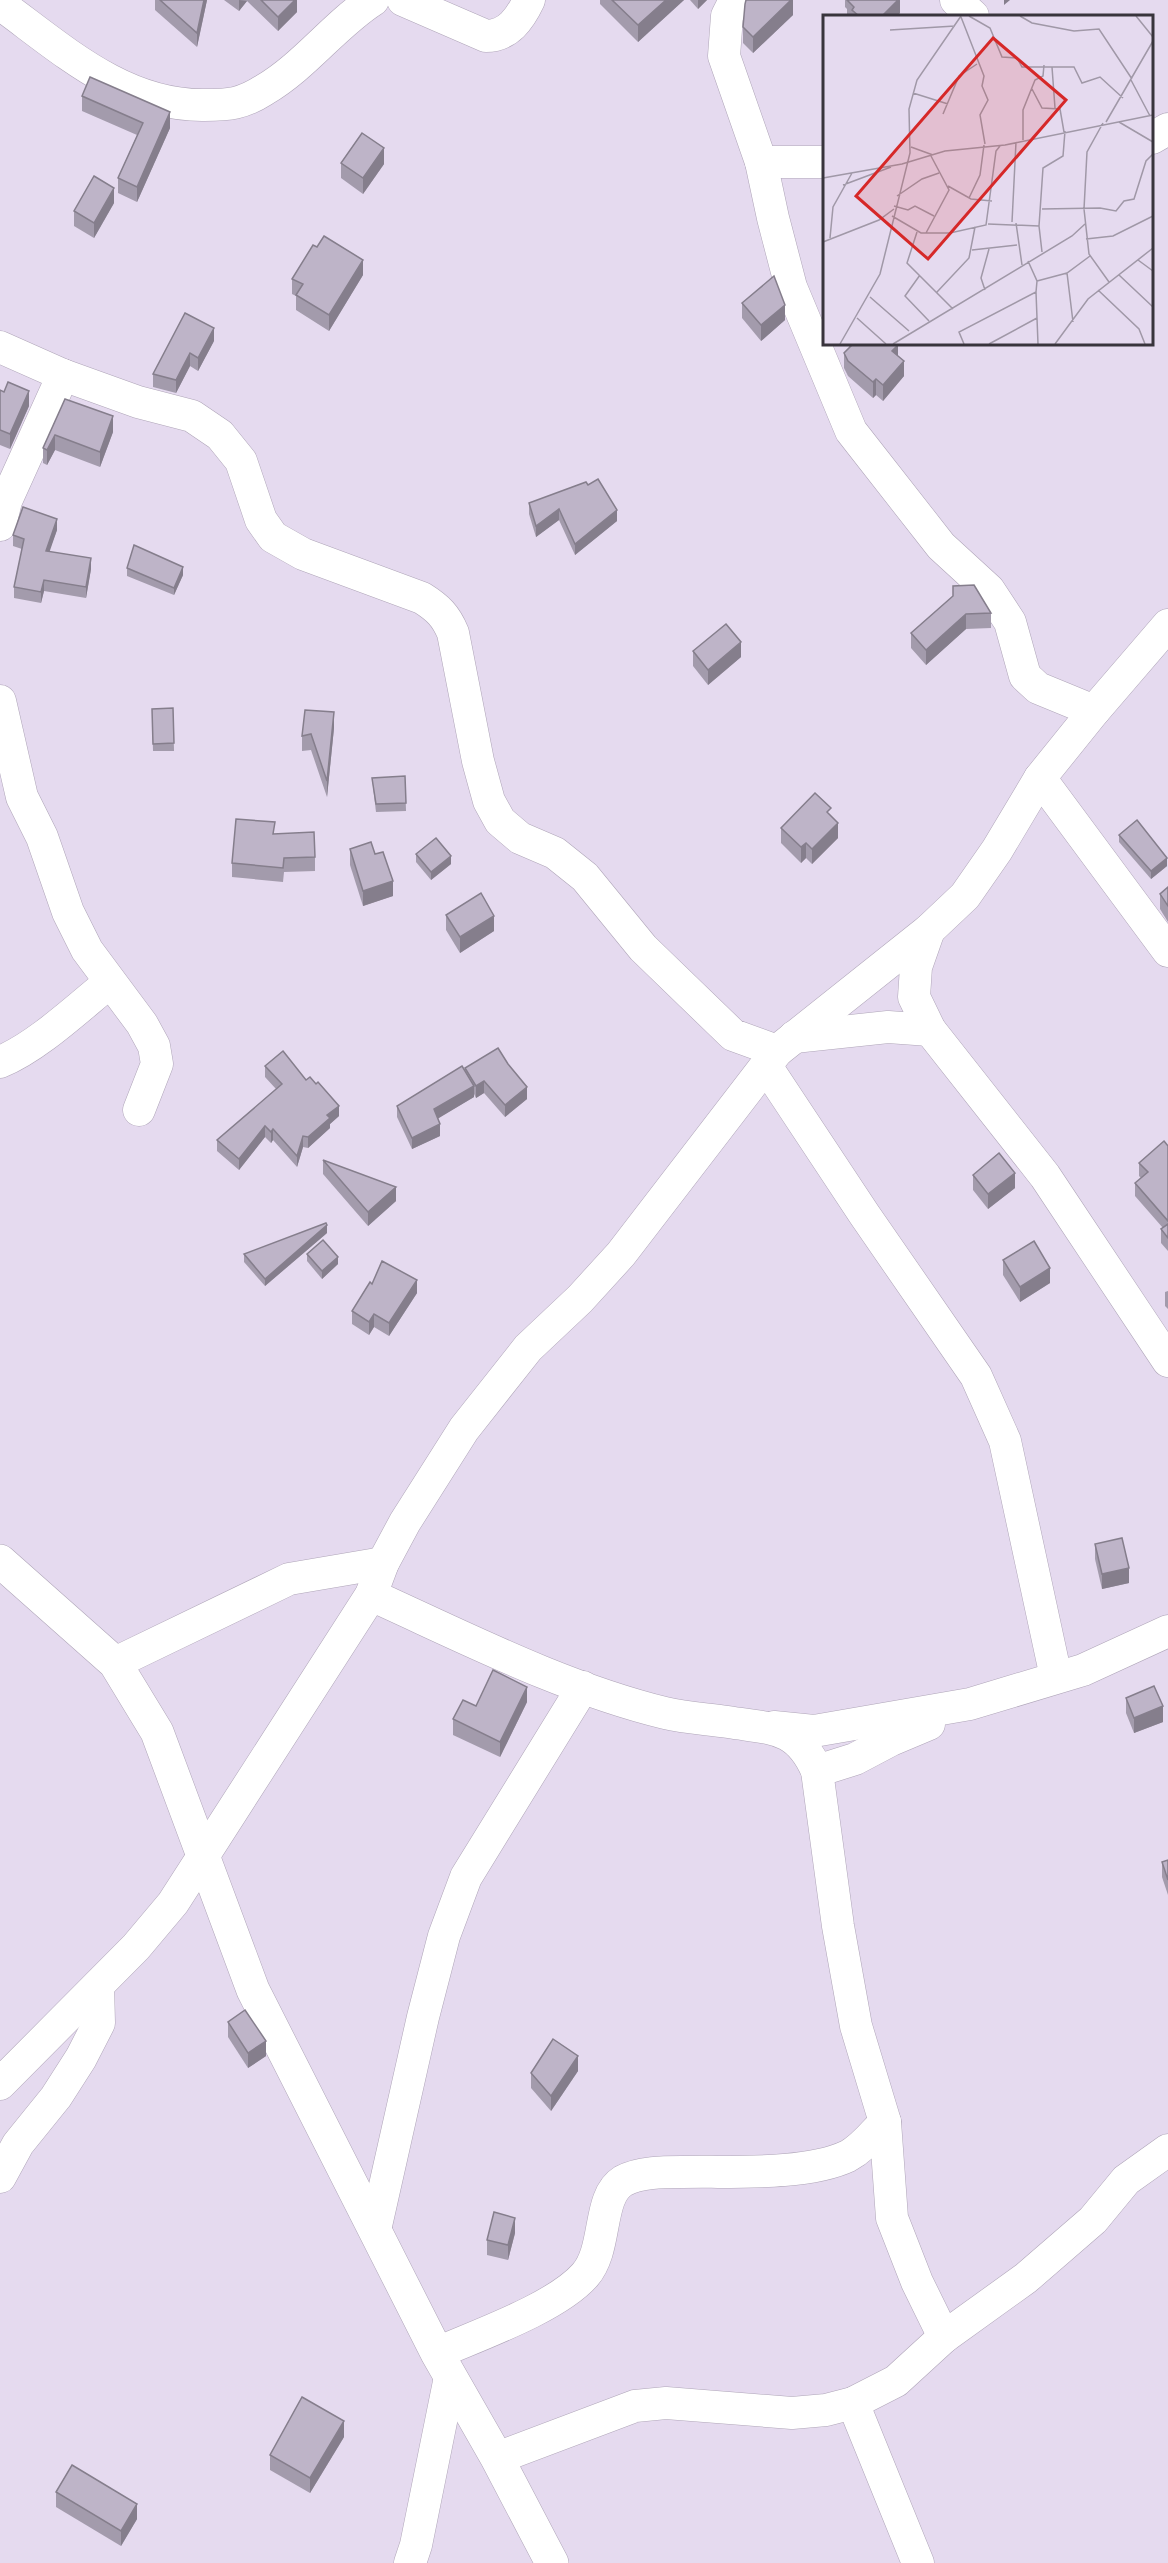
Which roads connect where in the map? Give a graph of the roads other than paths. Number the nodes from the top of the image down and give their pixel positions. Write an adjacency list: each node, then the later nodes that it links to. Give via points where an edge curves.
1 (373, 0): 6 (street, via 355,11 320,46 265,90 233,105 181,106 140,96 94,72)
2 (403, 0): 3 (street, via 486,36 500,36 512,27)
3 (529, 0)
4 (735, 0): 10 (street, via 727,16 724,56)
5 (956, 0): 7 (street)
6 (0, 4)
7 (972, 15)
8 (1168, 129): 9 (street)
9 (1153, 137)
10 (761, 162): 11 (street); 17 (street, via 791,287 851,431 941,546 989,590 1010,621 1025,676 1038,688)
11 (823, 162)
12 (0, 347): 13 (street)
13 (63, 375): 14 (street, via 10,491); 23 (street, via 138,402 192,416 220,435 242,461 261,520 273,537 303,554 422,598 447,618 478,761 489,801 500,821 520,837 555,853 585,877 643,948)
14 (0, 525)
15 (1168, 626): 17 (street)
16 (0, 701): 21 (street, via 22,797 42,837 68,912 87,950)
17 (1094, 711): 18 (street)
18 (1040, 778): 19 (street, via 965,896); 20 (street)
19 (928, 930): 22 (street, via 916,967 914,997); 24 (street)
20 (1168, 951)
21 (110, 982): 25 (street); 26 (street, via 154,1046 157,1064)
22 (930, 1030): 24 (street, via 888,1027); 27 (street, via 1045,1176)
23 (733, 1035): 24 (street); 24 (street)
24 (771, 1061): 29 (street, via 621,1254 528,1348 464,1429); 33 (street, via 864,1214 976,1376 1005,1441)
25 (0, 1062)
26 (139, 1110)
27 (1168, 1361)
28 (0, 1561): 32 (street)
29 (383, 1563): 30 (street); 32 (street, via 289,1579)
30 (370, 1595): 34 (street); 38 (street)
31 (1168, 1631): 33 (street, via 1083,1670)
32 (115, 1663): 38 (street, via 157,1732)
33 (1056, 1677): 35 (street)
34 (583, 1687): 36 (street, via 666,1713); 44 (street, via 466,1876 444,1936 423,2017)
35 (970, 1704): 36 (street, via 814,1731); 37 (street, via 855,1759)
36 (772, 1727): 37 (street, via 792,1737 810,1756)
37 (817, 1771): 41 (street, via 856,2026)
38 (203, 1858): 39 (street, via 173,1903); 44 (street, via 253,1990)
39 (98, 1986): 40 (street); 43 (street, via 99,2023 56,2097 18,2144)
40 (0, 2084)
41 (885, 2122): 45 (street, via 892,2218); 46 (street, via 860,2148 831,2163 799,2168 672,2172 623,2181 606,2208 597,2254 585,2275 567,2291)
42 (1168, 2150): 45 (street, via 1126,2180 1093,2220 1026,2278)
43 (0, 2177)
44 (375, 2230): 46 (street)
45 (944, 2337): 47 (street, via 896,2381)
46 (443, 2365): 48 (street); 49 (street)
47 (853, 2403): 48 (street, via 792,2413 666,2403 635,2406); 51 (street)
48 (497, 2458): 50 (street)
49 (410, 2563)
50 (552, 2563)
51 (918, 2563)

